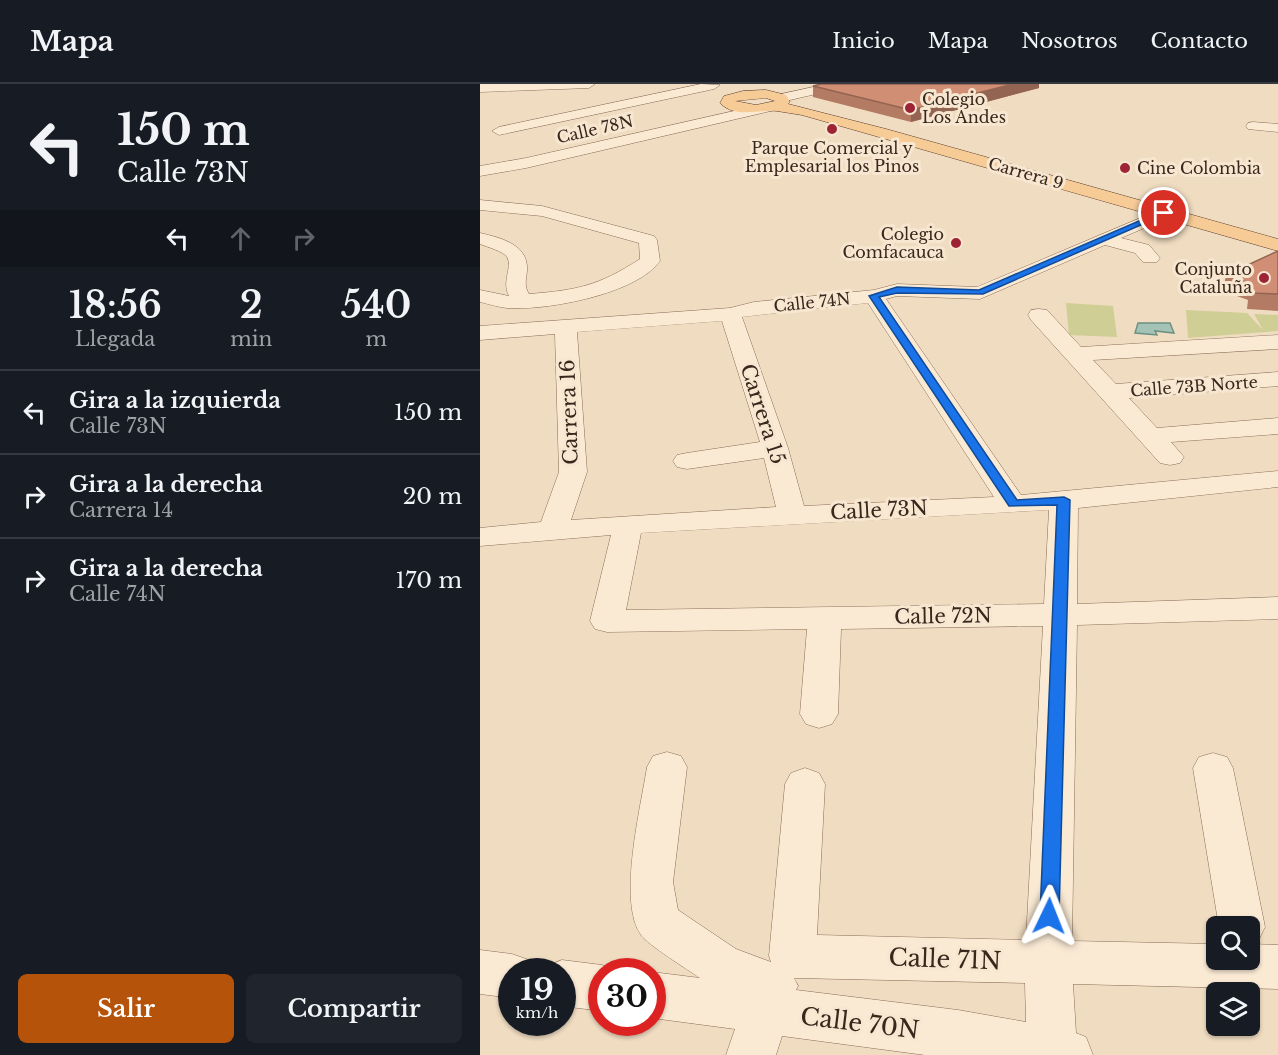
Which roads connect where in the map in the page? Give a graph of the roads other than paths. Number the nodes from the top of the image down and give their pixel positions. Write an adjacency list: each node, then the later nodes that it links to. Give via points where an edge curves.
1 (589, 84): 4 (street)
2 (843, 84): 8 (street, Calle 78N)
3 (712, 85): 5 (street); 6 (main road)
4 (480, 88)
5 (684, 93): 9 (street, via 671,90); 12 (street)
6 (732, 97): 7 (street); 8 (main road); 11 (street)
7 (712, 101)
8 (775, 101): 11 (street, Calle 78N); 19 (main road, Carrera 9); 21 (main road, Carrera 9)
9 (550, 106)
10 (506, 113): 12 (street)
11 (718, 120): 17 (street, Calle 78N)
12 (538, 125): 13 (street, via 557,132); 16 (street)
13 (594, 125)
14 (1253, 126): 15 (street)
15 (1278, 128)
16 (499, 130)
17 (480, 171)
18 (483, 208): 27 (street, via 523,208 648,240 650,261 617,283 572,297)
19 (1164, 213): 22 (street, Calle 74N); 23 (main road, Carrera 9)
20 (480, 238): 27 (street, via 513,252 518,259 515,288)
21 (1278, 238)
22 (1103, 239): 24 (street, via 1142,249); 25 (street, Calle 74N, via 980,292 897,290)
23 (1278, 245)
24 (1150, 258)
25 (874, 296): 28 (street, Calle 74N); 43 (street)
26 (480, 297): 27 (street)
27 (523, 301)
28 (730, 314): 30 (street, Calle 74N); 38 (street, Carrera 15)
29 (1039, 315): 33 (street)
30 (566, 327): 31 (street, Calle 74N); 46 (street, Carrera 16, via 573,472)
31 (480, 333)
32 (1278, 342): 33 (street)
33 (1076, 354): 35 (street)
34 (1278, 379): 35 (street, Calle 73B Norte)
35 (1111, 392): 37 (street)
36 (1278, 426): 37 (street)
37 (1152, 436): 39 (street)
38 (775, 448): 40 (street); 44 (street, Carrera 15)
39 (1170, 457)
40 (687, 461)
41 (1278, 479): 42 (street, Calle 73N)
42 (1064, 500): 43 (street, Calle 73N); 49 (street)
43 (1013, 504): 44 (street, Calle 73N)
44 (792, 514): 45 (street, Calle 73N)
45 (628, 525): 46 (street, Calle 73N); 50 (street, Calle 72N, via 607,621)
46 (553, 529): 47 (street, Calle 73N)
47 (480, 537)
48 (1278, 608): 49 (street, Calle 72N)
49 (1061, 615): 50 (street, Calle 72N); 57 (street)
50 (825, 618): 51 (street)
51 (819, 714)
52 (667, 767): 61 (street, via 651,882 657,921)
53 (1213, 768): 55 (street)
54 (805, 784): 61 (street)
55 (1245, 916)
56 (1206, 957): 57 (street, Calle 71N)
57 (1047, 962): 61 (street, Calle 71N); 63 (street)
58 (480, 972): 59 (street)
59 (498, 974)
60 (666, 996): 61 (street, Calle 70N)
61 (771, 1002): 62 (street, Calle 70N)
62 (957, 1045): 63 (street, Calle 70N)
63 (1060, 1053)

